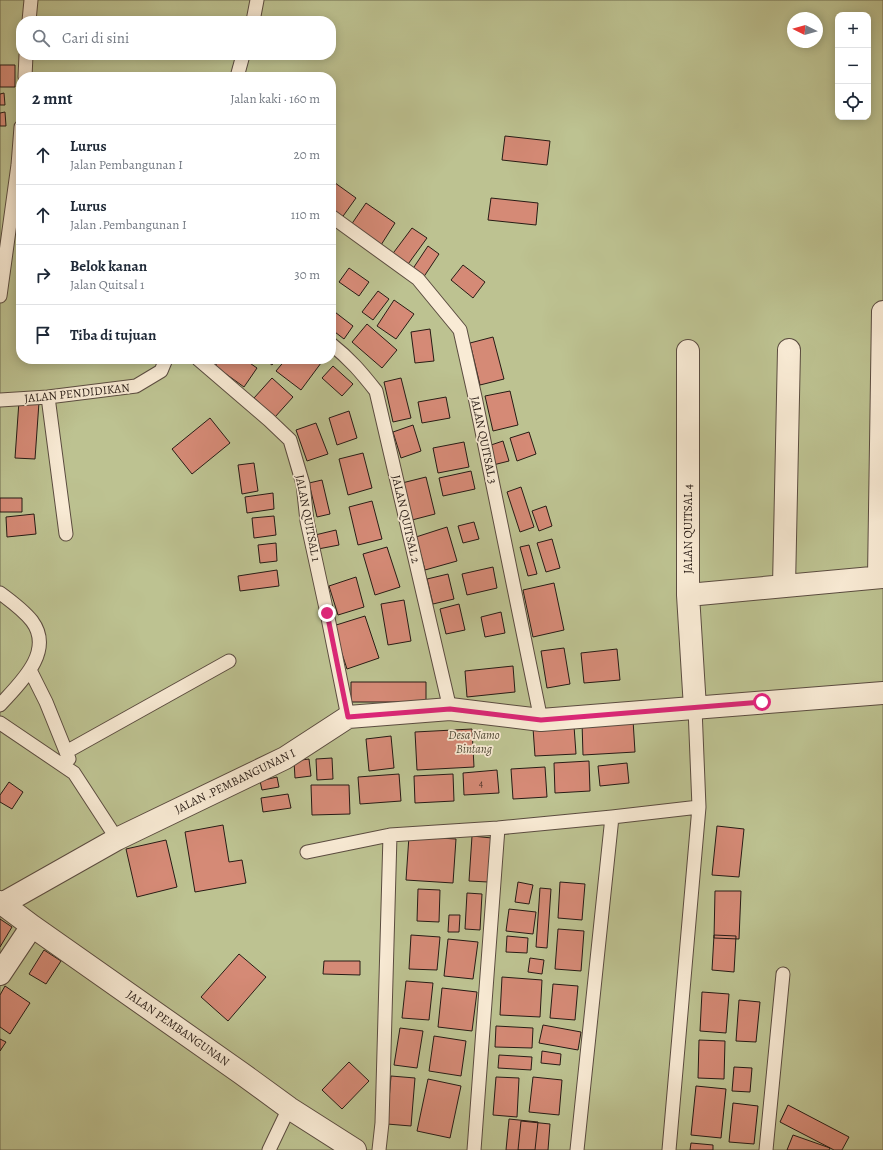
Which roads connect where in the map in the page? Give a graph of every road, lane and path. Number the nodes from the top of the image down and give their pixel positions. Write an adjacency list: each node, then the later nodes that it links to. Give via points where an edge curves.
1 (31, 0): 3 (lane)
2 (257, 0): 4 (lane)
3 (29, 16)
4 (254, 16)
5 (26, 60): 7 (lane)
6 (241, 60): 8 (lane)
7 (25, 72)
8 (238, 72)
9 (16, 180): 11 (lane)
10 (336, 220): 32 (lane, JALAN QUITSAL 3, via 418,280 460,330)
11 (0, 296)
12 (883, 312): 21 (street)
13 (336, 348): 30 (lane, JALAN QUITSAL 2, via 361,371 376,391)
14 (789, 350): 22 (street)
15 (688, 351): 24 (street, JALAN QUITSAL 4)
16 (164, 364): 18 (lane, JALAN PENDIDIKAN, via 161,371 136,386)
17 (204, 364): 31 (lane, JALAN QUITSAL 1, via 290,440 303,484 307,521)
18 (48, 397): 19 (lane, JALAN PENDIDIKAN); 20 (lane)
19 (0, 400)
20 (66, 534)
21 (881, 577): 22 (street)
22 (784, 586): 24 (street)
23 (0, 593): 26 (lane, via 28,616 37,630 39,649)
24 (688, 595): 29 (street, JALAN QUITSAL 4)
25 (229, 661): 34 (lane)
26 (30, 670): 28 (lane); 34 (lane)
27 (883, 693): 29 (street, JALAN .PEMBANGUNAN I)
28 (0, 705)
29 (695, 708): 32 (street, JALAN .PEMBANGUNAN I); 36 (lane)
30 (450, 709): 31 (street, JALAN .PEMBANGUNAN I); 32 (street, JALAN .PEMBANGUNAN I)
31 (348, 717): 40 (street, JALAN .PEMBANGUNAN I, via 285,758)
32 (541, 720)
33 (0, 723): 35 (lane)
34 (66, 752): 35 (lane)
35 (74, 774): 40 (lane)
36 (699, 807): 37 (lane); 52 (lane)
37 (612, 817): 38 (lane); 51 (lane)
38 (498, 828): 39 (lane); 50 (lane)
39 (390, 835): 41 (lane); 49 (lane, via 382,1123)
40 (117, 838): 42 (street, JALAN .PEMBANGUNAN I)
41 (307, 852)
42 (1, 903): 43 (street, JALAN PEMBANGUNAN)
43 (32, 926): 44 (street); 46 (street, JALAN PEMBANGUNAN)
44 (0, 974)
45 (783, 974): 53 (lane)
46 (289, 1108): 47 (lane); 48 (street, JALAN PEMBANGUNAN)
47 (269, 1150)
48 (355, 1150)
49 (379, 1150)
50 (474, 1150)
51 (577, 1150)
52 (668, 1150)
53 (766, 1150)

